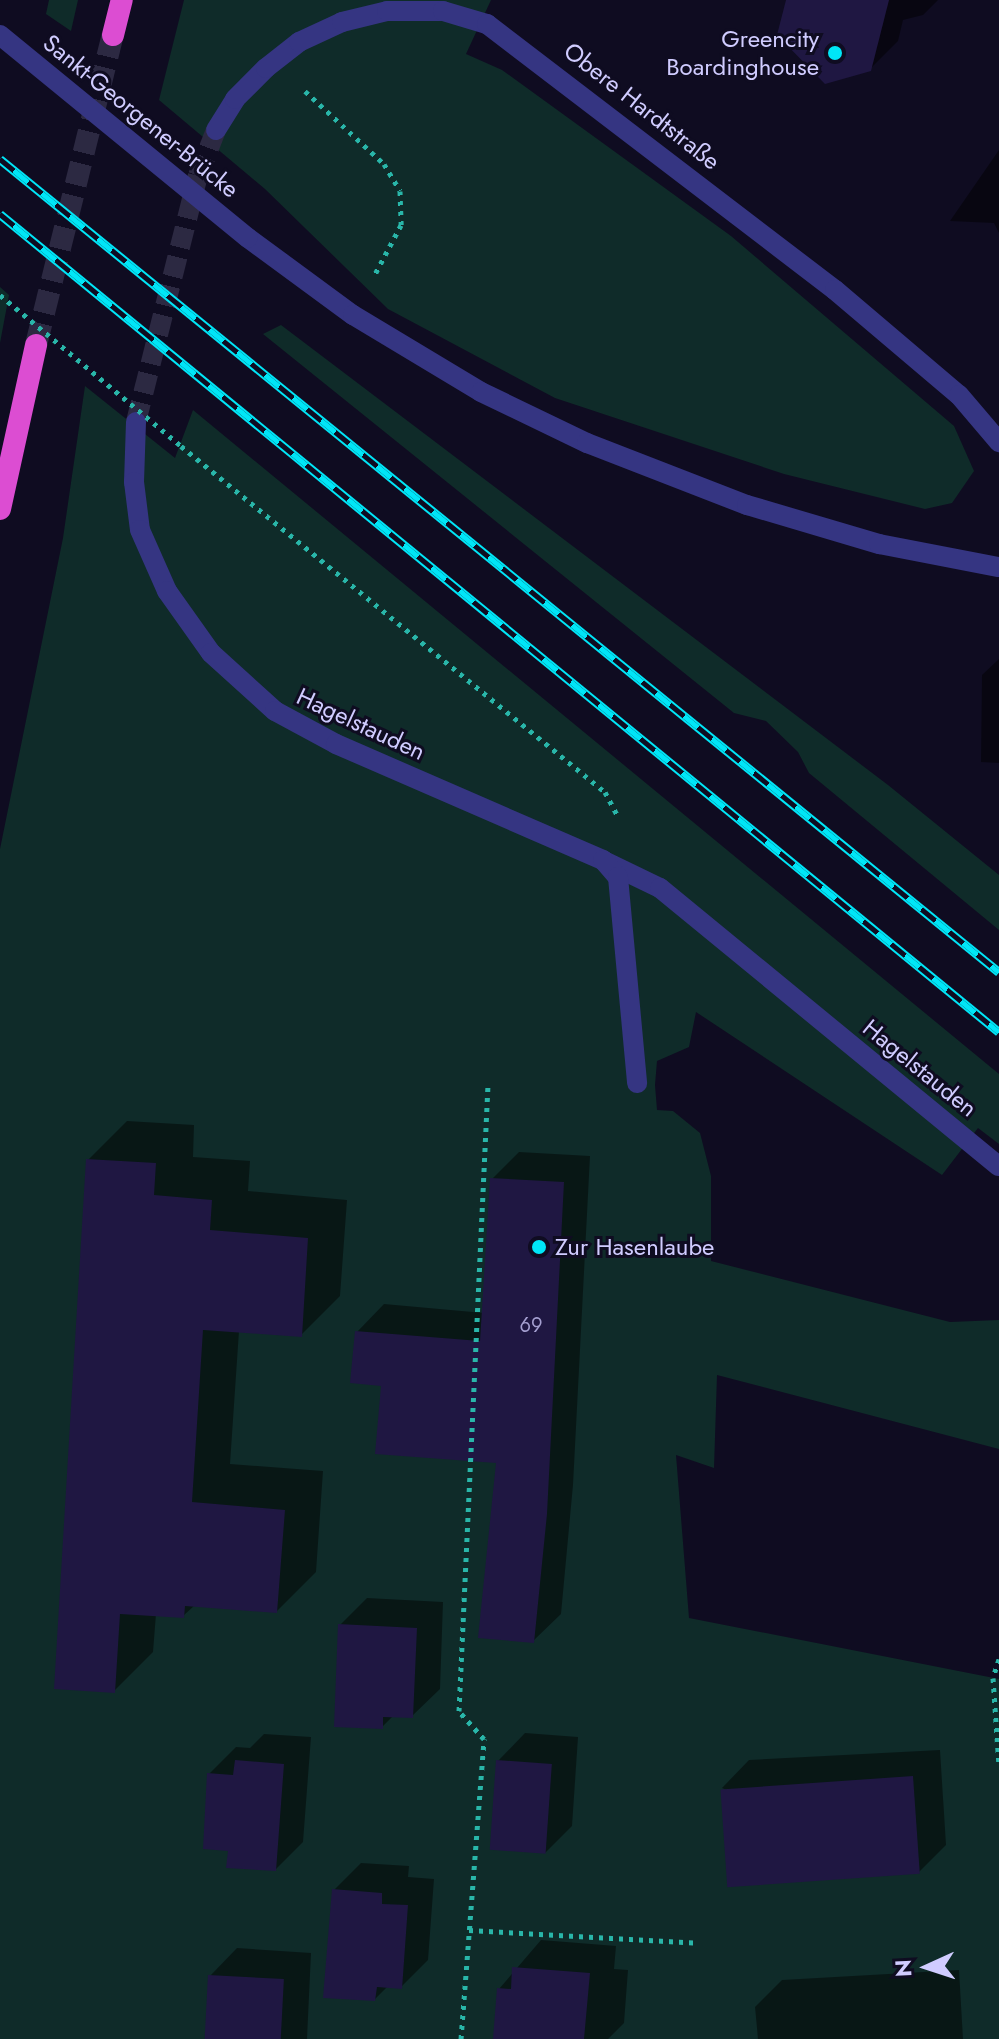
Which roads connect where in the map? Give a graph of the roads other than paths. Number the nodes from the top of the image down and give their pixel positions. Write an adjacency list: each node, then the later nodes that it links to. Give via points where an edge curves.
1 (122, 0): 3 (highway)
2 (0, 35): 9 (street, Sankt-Georgener-Brücke, bridge, via 248,238 353,315 481,392 587,443 747,505 879,544)
3 (113, 35)
4 (216, 130): 7 (street, Obere Hardtstraße, via 235,99 266,68 299,42 342,22 387,11 443,11 487,24 835,290 959,395)
5 (36, 345): 8 (highway)
6 (136, 422): 10 (street, Hagelstauden, via 134,482 140,530 167,591 211,653 275,711)
7 (999, 442)
8 (0, 509)
9 (999, 567)
10 (603, 860): 11 (street, via 618,877 624,911 627,1015); 12 (street, Hagelstauden, via 660,888)
11 (637, 1083)
12 (999, 1166)

